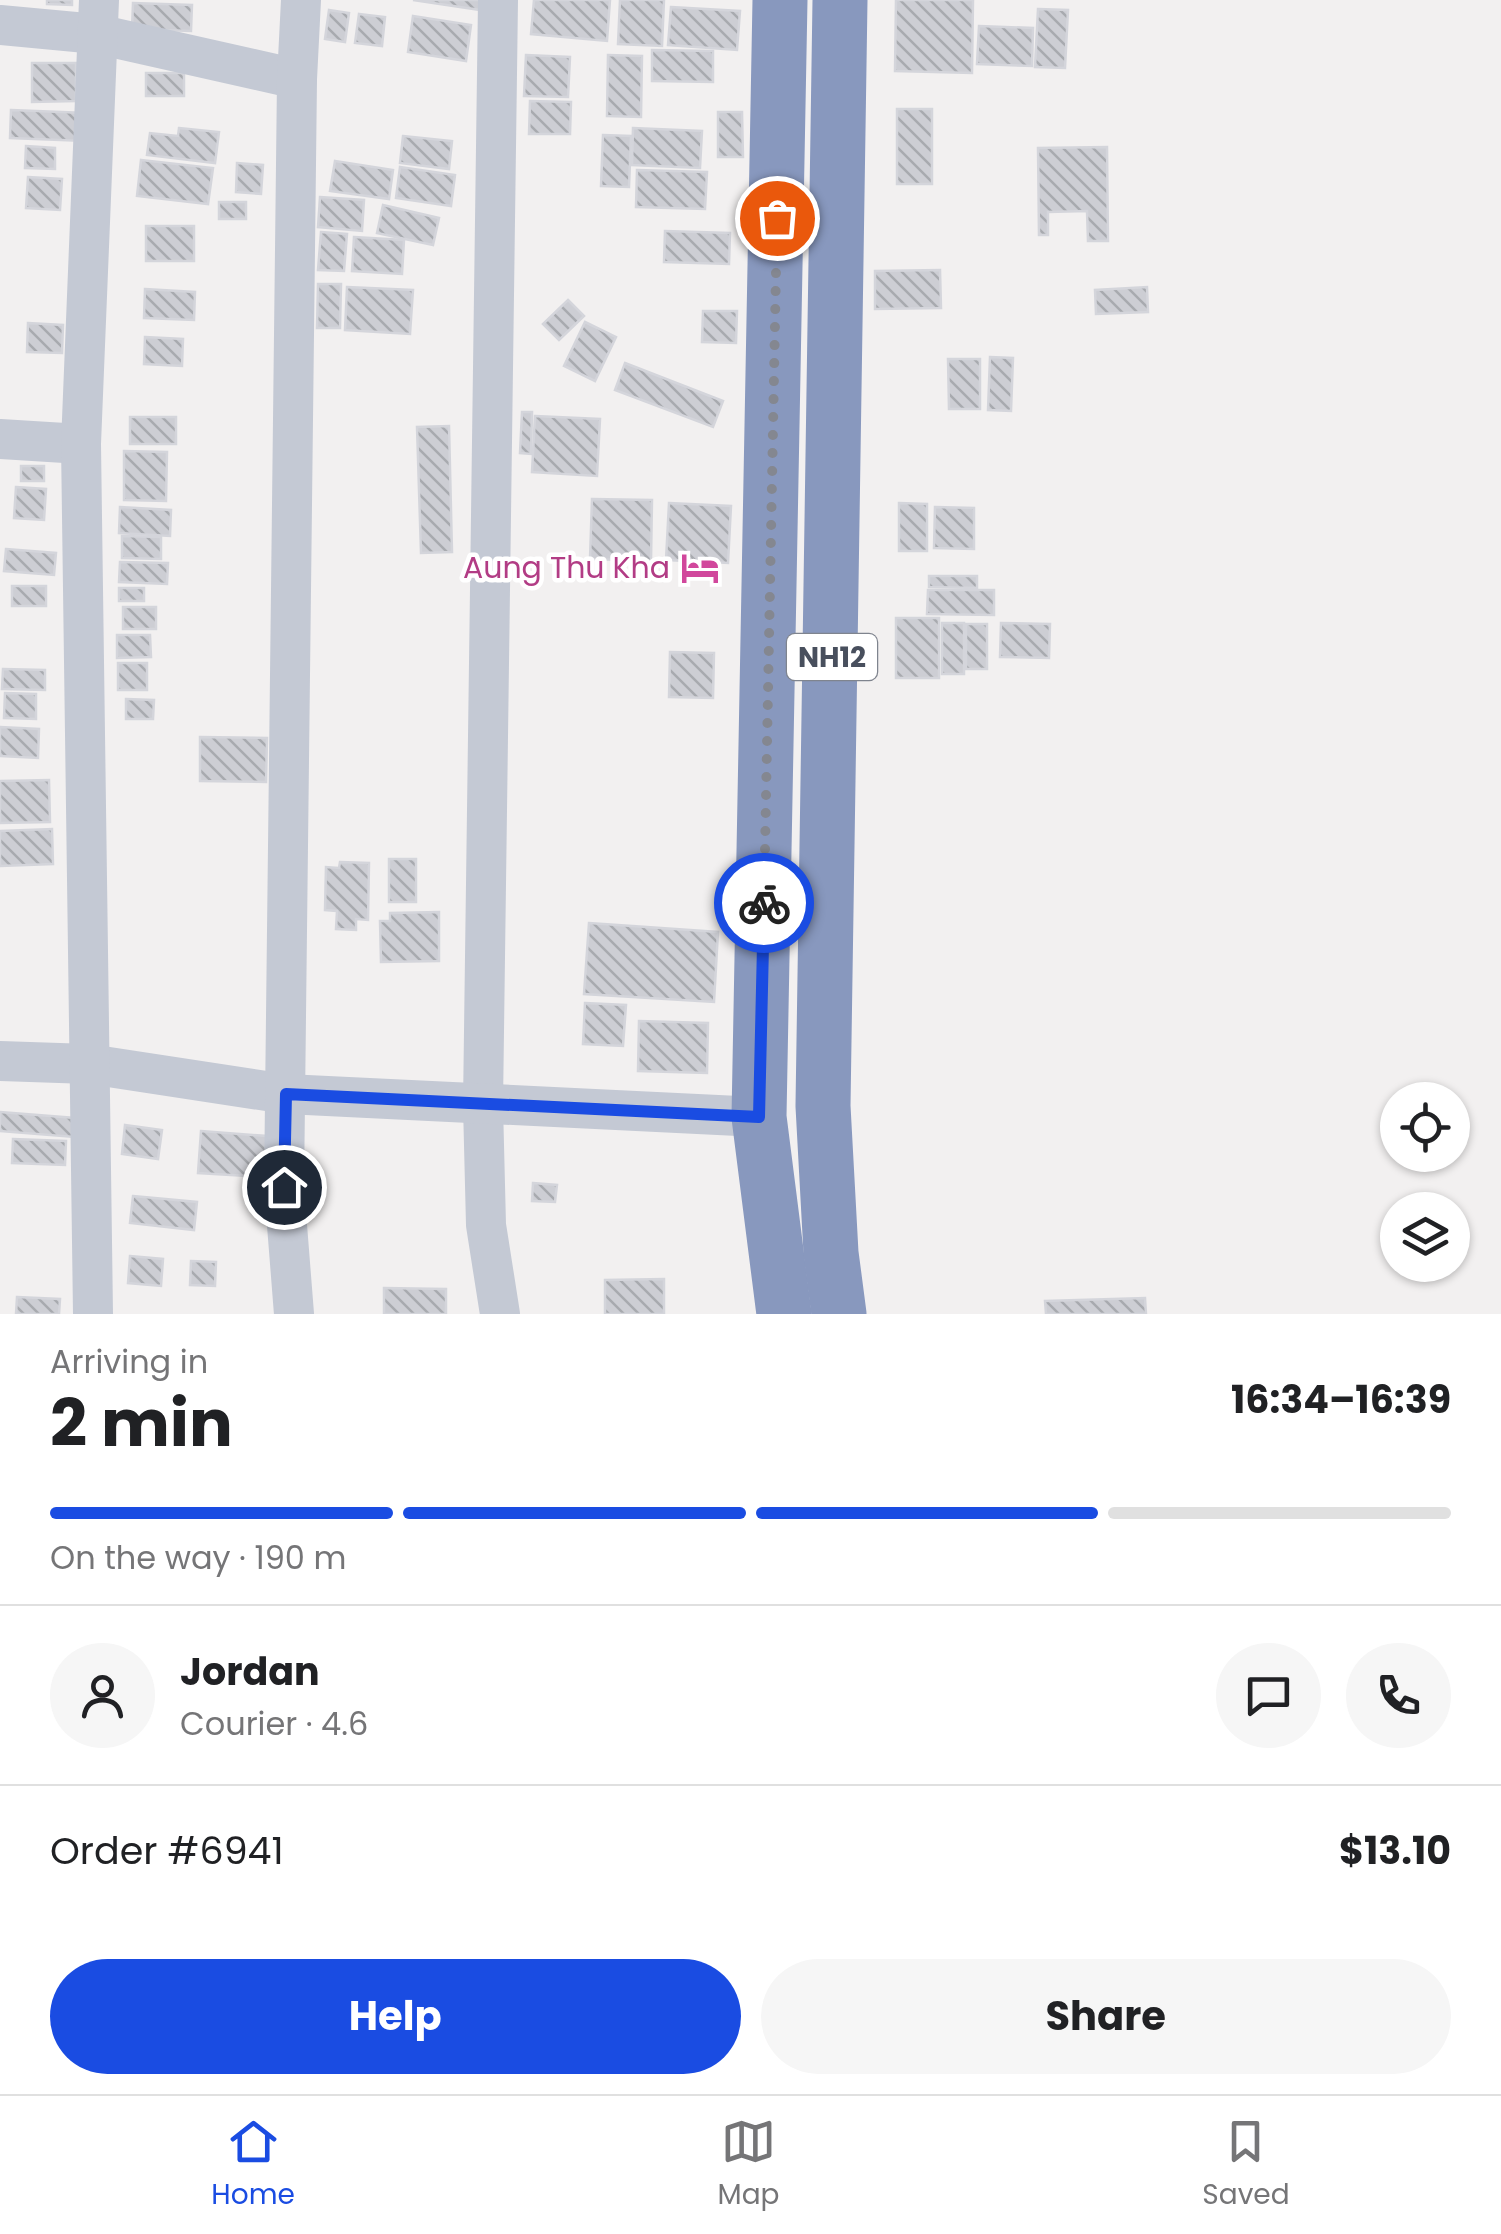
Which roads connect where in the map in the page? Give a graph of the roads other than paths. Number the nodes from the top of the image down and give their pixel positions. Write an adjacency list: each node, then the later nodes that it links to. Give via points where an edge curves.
1 (301, 0): 7 (street)
2 (498, 0): 13 (street)
3 (840, 0): 19 (highway, NH12, via 823,1106)
4 (773, 1): 14 (highway, NH12)
5 (98, 17): 6 (street); 7 (street); 9 (street)
6 (0, 25)
7 (296, 78): 12 (street)
8 (0, 438): 9 (street)
9 (82, 444): 11 (street)
10 (0, 1061): 11 (street)
11 (89, 1064): 12 (street); 15 (street)
12 (286, 1094): 13 (street); 16 (street, via 284,1187)
13 (483, 1104): 14 (street); 17 (street, via 486,1225)
14 (759, 1117): 18 (highway, NH12)
15 (94, 1314)
16 (294, 1314)
17 (500, 1314)
18 (784, 1314)
19 (839, 1314)

